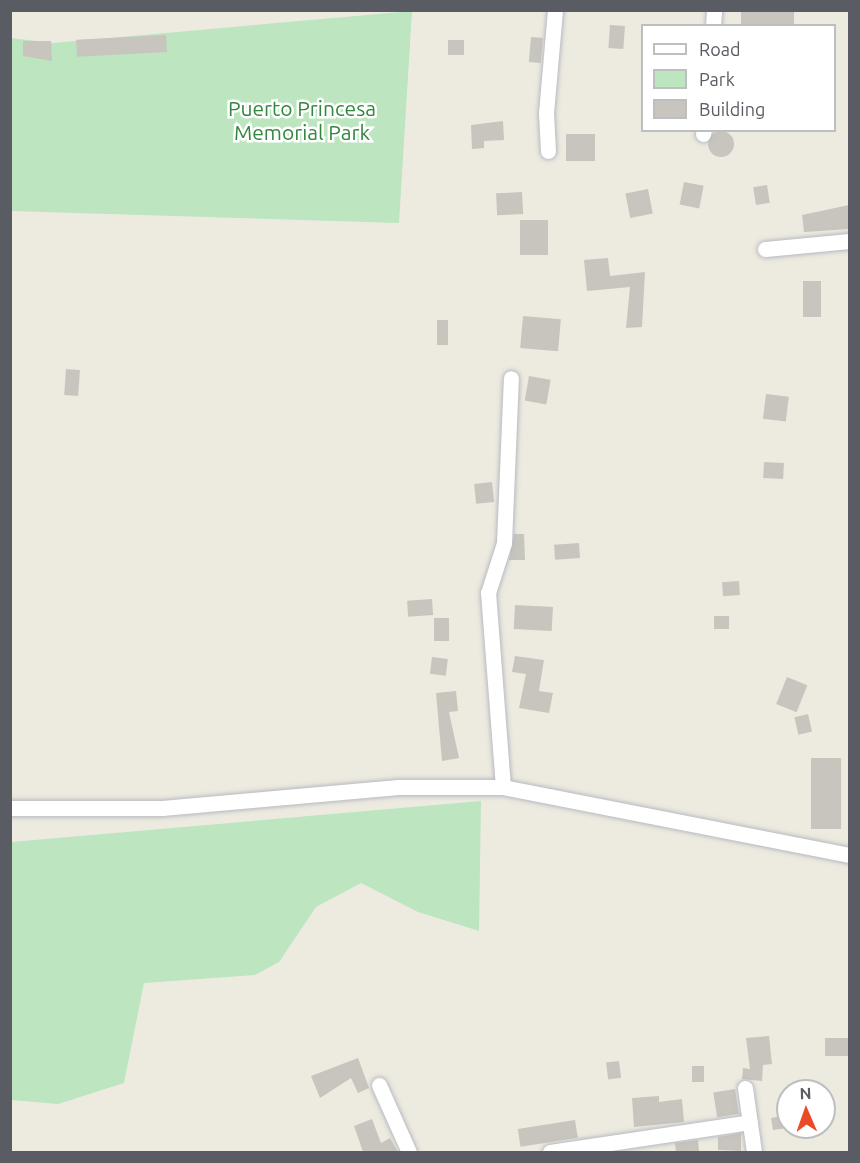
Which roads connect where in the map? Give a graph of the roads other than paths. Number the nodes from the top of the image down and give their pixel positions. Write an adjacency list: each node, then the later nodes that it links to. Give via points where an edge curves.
1 (555, 10): 2 (street, via 546,113)
2 (548, 151)
3 (849, 241): 4 (street)
4 (765, 249)
5 (511, 378): 6 (street, via 504,543 488,593)
6 (502, 787): 7 (street, via 398,787 162,808); 8 (street)
7 (10, 808)
8 (849, 855)
9 (379, 1086): 12 (street)
10 (745, 1088): 11 (street)
11 (750, 1122): 13 (street); 14 (street)
12 (409, 1152)
13 (550, 1152)
14 (753, 1152)

